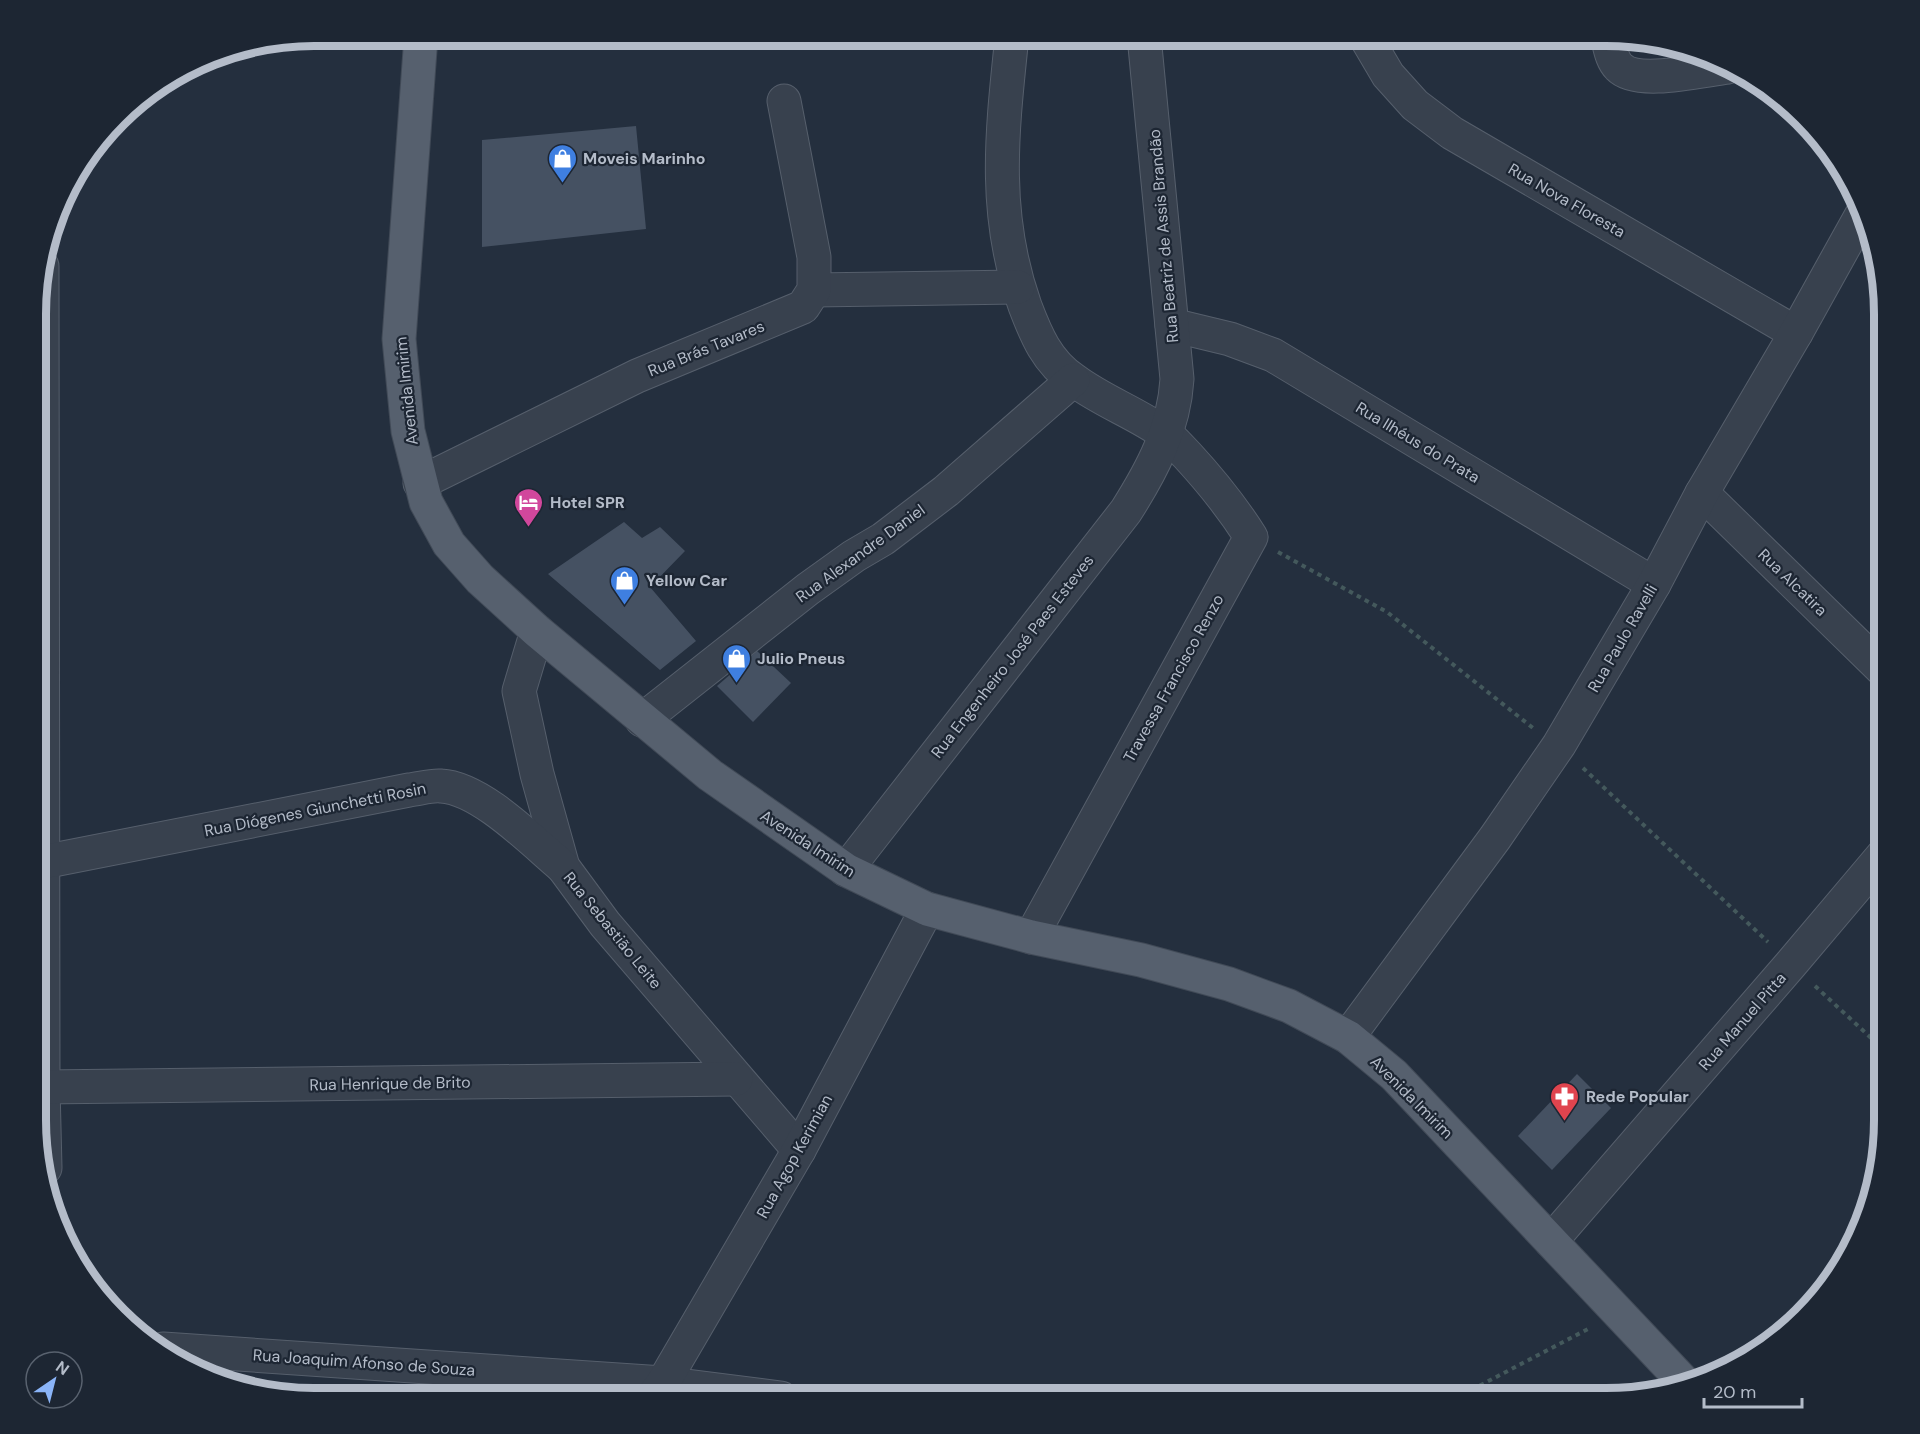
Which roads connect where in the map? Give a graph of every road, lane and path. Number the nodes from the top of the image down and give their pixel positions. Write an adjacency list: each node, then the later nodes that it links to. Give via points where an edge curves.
1 (420, 46): 15 (main road, Avenida Imirim, via 399,339 408,431)
2 (1011, 46): 9 (street, Travessa Francisco Renzo, via 1001,168 1004,215)
3 (1145, 46): 11 (street, Rua Beatriz de Assis Brandão)
4 (1371, 46): 12 (street, Rua Nova Floresta, via 1388,75 1415,105 1452,133)
5 (1609, 46): 6 (street, via 1619,67 1633,76 1648,78)
6 (1713, 69)
7 (784, 101): 10 (street, via 814,256)
8 (1857, 223): 12 (street, Rua Paulo Ravelli)
9 (1018, 287): 10 (street); 13 (street, Travessa Francisco Renzo, via 1036,338)
10 (814, 290): 15 (street, Rua Brás Tavares, via 803,307 637,376)
11 (1172, 325): 14 (street, Rua Beatriz de Assis Brandão, via 1177,379); 17 (street, Rua Ilhéus do Prata, via 1230,339 1273,356)
12 (1796, 333): 16 (street, Rua Paulo Ravelli)
13 (1073, 380): 14 (street, Travessa Francisco Renzo); 20 (street, Rua Alexandre Daniel, via 946,491 808,589)
14 (1166, 434): 24 (street, Rua Engenheiro José Paes Esteves, via 1150,473 1126,511); 26 (street, Travessa Francisco Renzo, via 1227,500 1251,537)
15 (420, 483): 18 (main road, Avenida Imirim, via 449,544 480,579)
16 (1702, 494): 17 (street, Rua Paulo Ravelli); 19 (street, Rua Alcatira)
17 (1654, 584): 28 (street, Rua Paulo Ravelli, via 1560,745)
18 (537, 631): 20 (main road, Avenida Imirim); 23 (street, Rua Sebastião Leite, via 519,691)
19 (1874, 661)
20 (642, 720): 24 (main road, Avenida Imirim, via 710,775)
21 (46, 861): 23 (street, Rua Diógenes Giunchetti Rosin, via 442,786 466,792 488,804)
22 (1874, 866): 27 (street, Rua Manuel Pitta)
23 (563, 867): 30 (street, Rua Sebastião Leite, via 605,924)
24 (846, 870): 25 (main road, Avenida Imirim)
25 (927, 909): 26 (main road, Avenida Imirim); 32 (street, Rua Agop Kerimian)
26 (1031, 937): 28 (main road, Avenida Imirim, via 1141,960 1229,984 1289,1006)
27 (1791, 964): 29 (path); 33 (street, Rua Manuel Pitta)
28 (1348, 1037): 33 (main road, Avenida Imirim, via 1394,1075)
29 (1874, 1041)
30 (736, 1079): 31 (street, Rua Henrique de Brito); 32 (street, Rua Sebastião Leite)
31 (46, 1088)
32 (798, 1150): 38 (street, Rua Agop Kerimian)
33 (1551, 1241): 34 (main road, Avenida Imirim)
34 (1619, 1313): 36 (main road, Avenida Imirim); 39 (path)
35 (177, 1349): 37 (street, Rua Joaquim Afonso de Souza)
36 (1679, 1377)
37 (634, 1388)
38 (659, 1388)
39 (1475, 1388)

